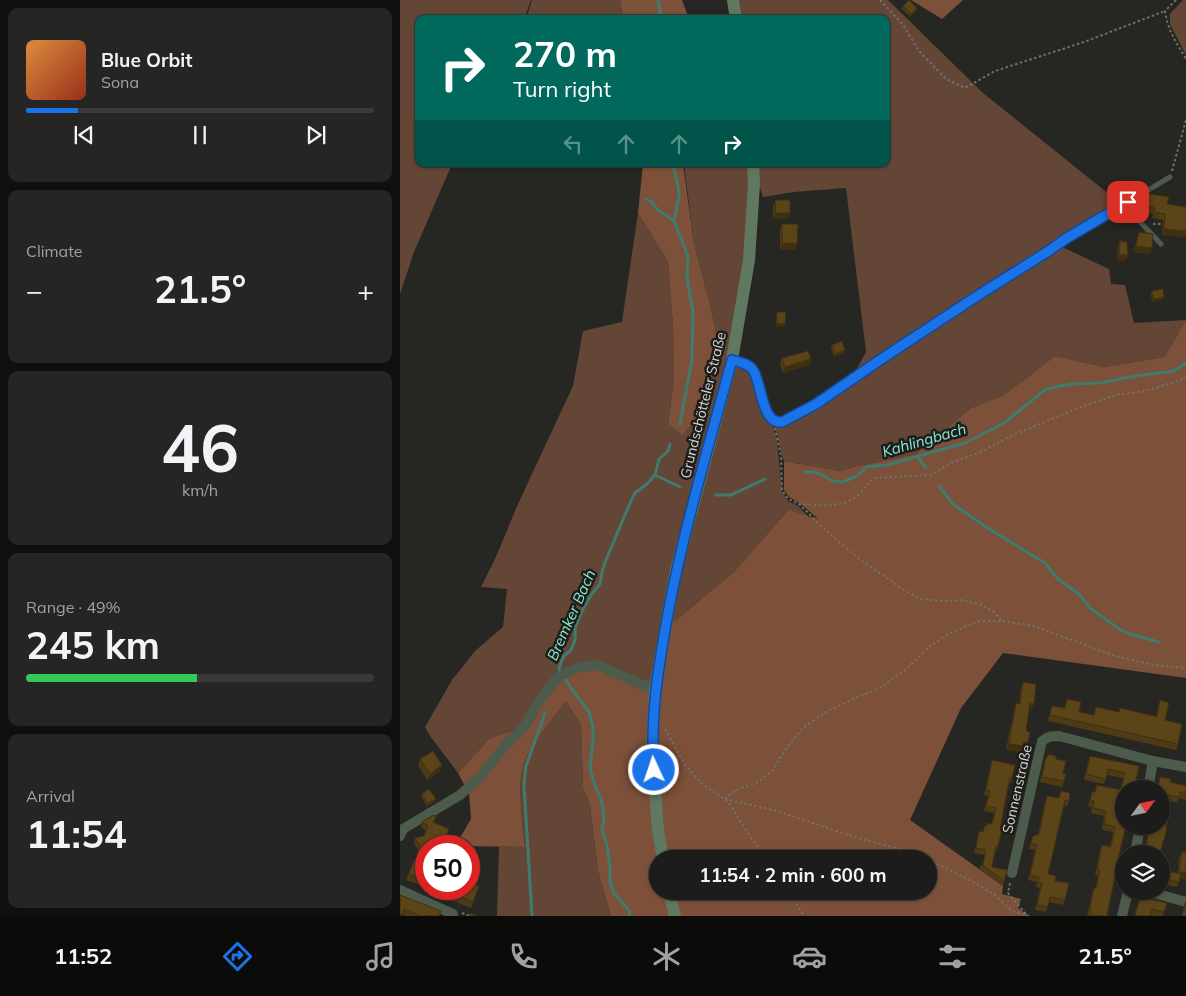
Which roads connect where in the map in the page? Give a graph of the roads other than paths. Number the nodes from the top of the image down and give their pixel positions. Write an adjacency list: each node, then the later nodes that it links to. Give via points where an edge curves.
1 (733, 0): 2 (main road)
2 (735, 15)
3 (753, 167): 7 (main road, Grundschötteler Straße, via 749,260)
4 (1170, 177): 5 (lane)
5 (1124, 205): 6 (lane); 7 (lane, via 974,298 816,404 782,422 773,421 767,413 754,371 744,363)
6 (1161, 244)
7 (732, 360): 8 (main road, Grundschötteler Straße, via 676,570)
8 (655, 690): 12 (street, via 597,665 580,666 568,672 544,694 524,727 480,777 460,795); 13 (main road, Grundschötteler Straße, via 652,750)
9 (1153, 761): 10 (street, Sonnenstraße); 11 (street); 14 (street, Sonnenstraße, via 1059,736 1042,741)
10 (1186, 767)
11 (1150, 780)
12 (401, 833)
13 (661, 850)
14 (1012, 873)
15 (400, 890): 20 (street)
16 (1170, 897): 19 (street)
17 (671, 900): 21 (main road)
18 (1126, 900): 22 (street)
19 (1186, 902)
20 (452, 916)
21 (675, 916)
22 (1122, 916)

